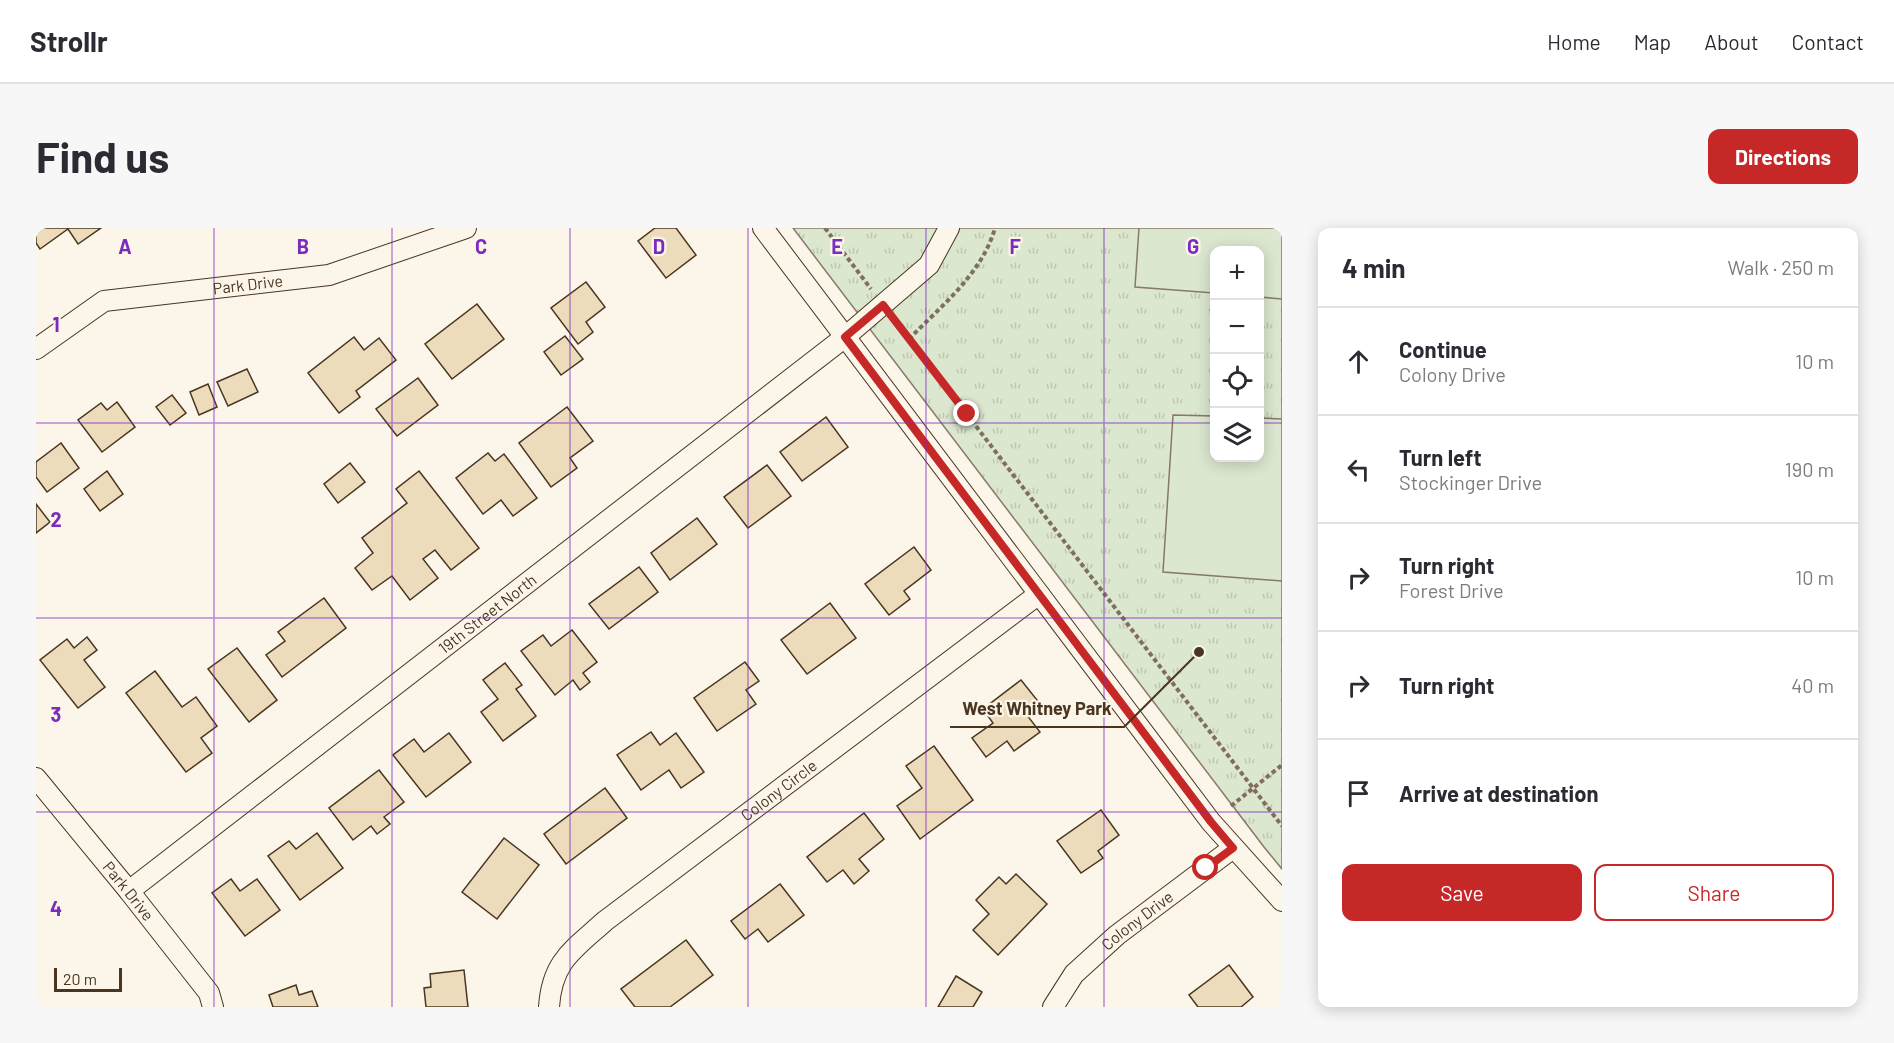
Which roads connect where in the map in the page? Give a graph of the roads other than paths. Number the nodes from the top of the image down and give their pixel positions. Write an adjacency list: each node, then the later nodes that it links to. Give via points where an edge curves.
1 (466, 228): 5 (street, Park Drive, via 329,275 104,301)
2 (763, 228): 4 (street)
3 (949, 228): 4 (street, 19th Street North, via 929,266)
4 (845, 337): 6 (street); 9 (street, 19th Street North)
5 (36, 349)
6 (1039, 594): 8 (street); 12 (street, Colony Circle, via 605,921 563,959 550,989)
7 (36, 778): 9 (street, Park Drive)
8 (1233, 848): 10 (street); 13 (street, Colony Drive, via 1117,935 1074,974)
9 (129, 891): 11 (street, Park Drive, via 209,993)
10 (1282, 902)
11 (213, 1007)
12 (549, 1007)
13 (1053, 1007)

